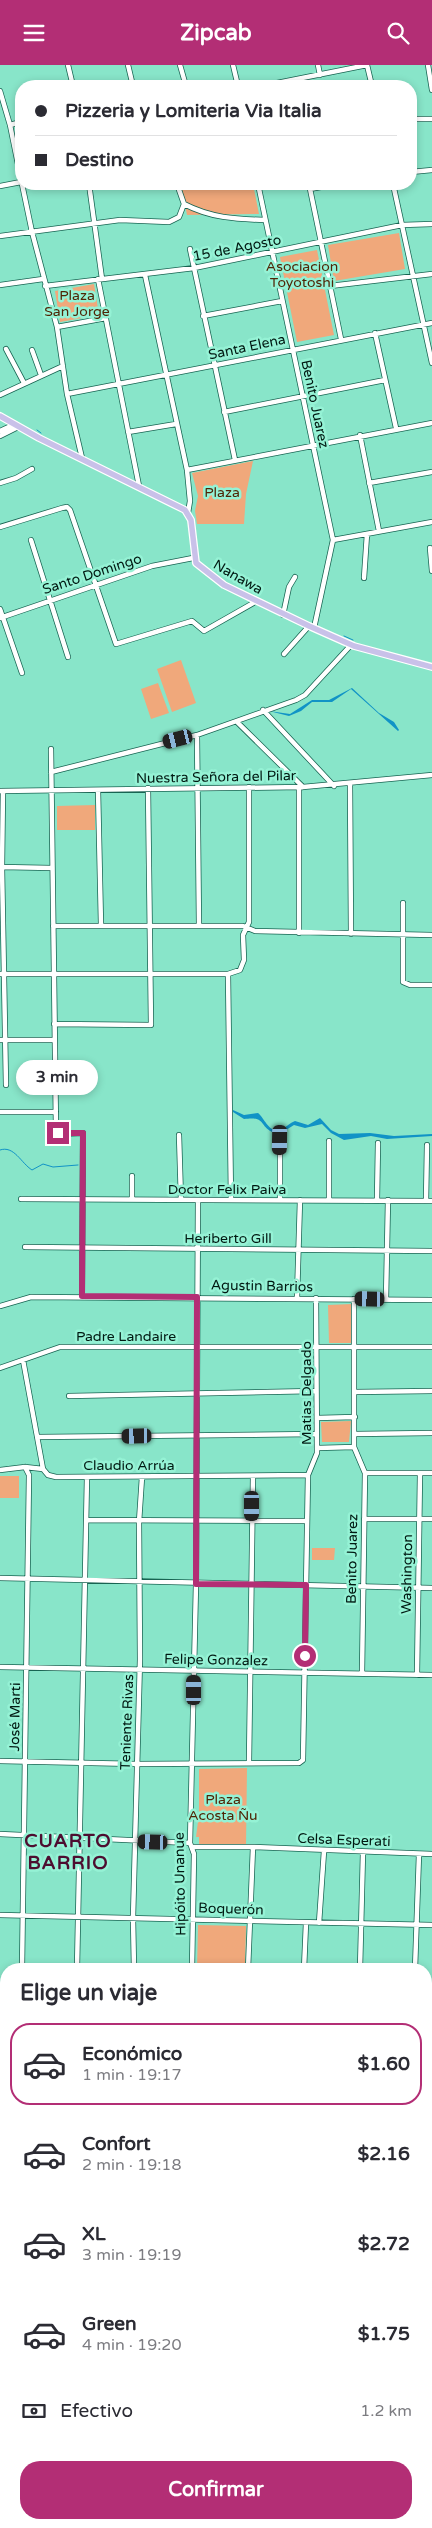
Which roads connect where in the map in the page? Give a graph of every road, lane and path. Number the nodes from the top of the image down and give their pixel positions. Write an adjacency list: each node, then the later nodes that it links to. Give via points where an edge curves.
1 (68, 65): 9 (street)
2 (128, 65): 10 (street)
3 (180, 65): 11 (street)
4 (233, 65): 12 (street)
5 (318, 65): 8 (street)
6 (367, 65): 8 (street); 14 (street)
7 (428, 65): 15 (street)
8 (320, 75): 13 (street)
9 (72, 80)
10 (132, 80)
11 (184, 80)
12 (237, 80)
13 (294, 80)
14 (371, 80)
15 (432, 90)
16 (0, 93): 20 (street)
17 (417, 119): 18 (street)
18 (432, 119)
19 (15, 124): 20 (street)
20 (10, 125): 21 (street)
21 (15, 149)
22 (432, 170): 23 (street)
23 (417, 171)
24 (15, 183): 25 (street)
25 (0, 185)
26 (24, 190): 37 (street)
27 (90, 190): 34 (street)
28 (180, 190): 32 (street)
29 (259, 190): 33 (street, Benito Juarez)
30 (310, 190): 39 (street)
31 (394, 190): 36 (street)
32 (184, 204): 33 (street, via 223,219); 34 (street, via 179,217 169,222 133,219)
33 (265, 220): 41 (street, Benito Juarez)
34 (94, 223): 37 (street); 47 (street)
35 (432, 224): 36 (street, 15 de Agosto)
36 (402, 225): 39 (street, 15 de Agosto); 45 (street)
37 (32, 232): 38 (street); 46 (street)
38 (0, 236)
39 (321, 242): 41 (street, 15 de Agosto); 50 (street)
40 (190, 249): 42 (street)
41 (272, 253): 42 (street, 15 de Agosto); 51 (street, Benito Juarez)
42 (194, 268): 44 (street, 15 de Agosto); 52 (street)
43 (432, 274): 45 (street)
44 (145, 275): 47 (street, 15 de Agosto); 66 (street)
45 (414, 275): 50 (street); 54 (street)
46 (43, 279): 48 (street); 49 (street)
47 (100, 279): 49 (street, 15 de Agosto); 53 (street)
48 (0, 285)
49 (45, 286): 56 (street)
50 (330, 286): 58 (street)
51 (282, 301): 52 (street); 61 (street, Benito Juarez)
52 (203, 316): 63 (street)
53 (106, 318): 56 (street); 69 (street)
54 (424, 323): 55 (street, Santa Elena); 57 (street, Santa Elena); 62 (street)
55 (432, 323)
56 (56, 327): 64 (street)
57 (375, 333): 58 (street, Santa Elena); 67 (street)
58 (341, 339): 61 (street, Santa Elena)
59 (6, 349): 68 (street)
60 (32, 350): 65 (street)
61 (292, 350): 63 (street, Santa Elena); 72 (street, Benito Juarez)
62 (432, 363)
63 (214, 365): 66 (street, Santa Elena); 73 (street)
64 (63, 366): 65 (street); 70 (street)
65 (41, 375): 68 (street)
66 (166, 375): 69 (street, Santa Elena); 75 (street)
67 (385, 380): 72 (street); 78 (street)
68 (24, 383): 71 (street)
69 (119, 384): 70 (street, Santa Elena); 80 (street)
70 (67, 394): 84 (street)
71 (0, 395)
72 (302, 397): 73 (street); 83 (street, Benito Juarez)
73 (224, 412): 85 (street)
74 (0, 416): 77 (main road)
75 (176, 423): 80 (street); 87 (street)
76 (432, 423): 78 (street)
77 (16, 426): 79 (street); 82 (street); 84 (main road)
78 (396, 428): 81 (street)
79 (0, 431)
80 (128, 433): 91 (street)
81 (360, 435): 83 (street); 90 (street)
82 (0, 436)
83 (311, 445): 85 (street); 98 (street, Benito Juarez)
84 (82, 458): 91 (main road)
85 (235, 460): 87 (street)
86 (32, 469): 89 (street)
87 (187, 470): 92 (street)
88 (432, 472): 90 (street)
89 (0, 483)
90 (369, 483): 95 (street)
91 (139, 486): 92 (main road)
92 (188, 513): 100 (main road)
93 (432, 522): 95 (street)
94 (0, 527): 104 (street, via 67,507)
95 (379, 531): 96 (street)
96 (367, 534): 98 (street); 103 (street)
97 (31, 540): 105 (street)
98 (333, 540): 110 (street, Benito Juarez)
99 (430, 548): 101 (street)
100 (194, 558): 104 (street, Santo Domingo, via 152,566); 106 (main road, Nanawa, via 206,574)
101 (432, 571)
102 (295, 577): 108 (street, via 289,587)
103 (364, 578)
104 (96, 585): 105 (street, Santo Domingo); 106 (street, via 118,644 192,621 204,631)
105 (49, 600): 109 (street, Santo Domingo); 113 (street)
106 (255, 602): 108 (main road, Nanawa)
107 (0, 609): 109 (street)
108 (284, 615): 110 (main road, Nanawa)
109 (1, 617): 115 (street)
110 (312, 627): 111 (main road, Nanawa); 112 (street)
111 (352, 645): 114 (main road, Nanawa); 116 (street, via 305,695)
112 (284, 654)
113 (68, 657)
114 (432, 667)
115 (22, 673)
116 (263, 710): 117 (street); 123 (street)
117 (237, 721): 118 (street); 125 (street)
118 (197, 735): 120 (street); 127 (street)
119 (51, 749): 120 (street)
120 (51, 772): 128 (street)
121 (432, 775): 122 (street, Nuestra Señora del Pilar)
122 (350, 784): 123 (street, Nuestra Señora del Pilar); 140 (street)
123 (334, 786): 125 (street, Nuestra Señora del Pilar)
124 (249, 787): 125 (street, Nuestra Señora del Pilar); 127 (street, Nuestra Señora del Pilar); 138 (street)
125 (301, 787): 139 (street)
126 (148, 788): 127 (street, Nuestra Señora del Pilar); 129 (street, Nuestra Señora del Pilar); 135 (street)
127 (198, 788): 137 (street)
128 (51, 790): 129 (street, Nuestra Señora del Pilar); 130 (street, Nuestra Señora del Pilar); 132 (street)
129 (98, 790): 134 (street)
130 (2, 791): 131 (street)
131 (1, 867): 132 (street); 143 (street)
132 (52, 868): 136 (street)
133 (403, 903): 141 (street)
134 (101, 925): 135 (street); 136 (street)
135 (150, 925): 137 (street); 145 (street)
136 (53, 926): 144 (street)
137 (199, 926): 138 (street)
138 (248, 927): 139 (street, via 255,931); 146 (street, via 243,935 243,966)
139 (299, 933): 140 (street)
140 (351, 934): 141 (street)
141 (404, 934): 142 (street); 147 (street, via 403,982)
142 (432, 935)
143 (2, 974): 144 (street); 149 (street)
144 (54, 974): 145 (street); 148 (street)
145 (151, 974): 146 (street); 148 (street, via 151,1025)
146 (228, 974): 165 (street)
147 (432, 985)
148 (54, 1024): 150 (street)
149 (2, 1040): 150 (street); 151 (street)
150 (53, 1040): 153 (street)
151 (6, 1085)
152 (0, 1112): 153 (street)
153 (56, 1112): 161 (street, via 58,1133 83,1133)
154 (179, 1135): 164 (street)
155 (280, 1140): 166 (street)
156 (329, 1141): 168 (street)
157 (378, 1143): 169 (street)
158 (427, 1145): 171 (street)
159 (132, 1175): 162 (street)
160 (21, 1199): 161 (street, Doctor Felix Paiva)
161 (83, 1199): 162 (street, Doctor Felix Paiva); 174 (street)
162 (132, 1199): 164 (street, Doctor Felix Paiva)
163 (198, 1199): 164 (street, Doctor Felix Paiva); 165 (street, Doctor Felix Paiva); 175 (street, Hipóito Unanue)
164 (181, 1200)
165 (231, 1200): 166 (street, Doctor Felix Paiva)
166 (280, 1200): 167 (street, Doctor Felix Paiva)
167 (300, 1200): 168 (street, Doctor Felix Paiva); 176 (street)
168 (329, 1200): 169 (street, Doctor Felix Paiva)
169 (377, 1201): 170 (street, Doctor Felix Paiva)
170 (388, 1201): 171 (street, Doctor Felix Paiva); 177 (street)
171 (426, 1201): 172 (street, Doctor Felix Paiva)
172 (432, 1201)
173 (24, 1247): 174 (street, Heriberto Gill)
174 (82, 1249): 175 (street, Heriberto Gill); 179 (street)
175 (198, 1250): 176 (street, Heriberto Gill); 180 (street, Hipóito Unanue)
176 (299, 1250): 177 (street, Heriberto Gill); 181 (street)
177 (386, 1251): 178 (street, Heriberto Gill); 184 (street)
178 (432, 1251)
179 (82, 1296): 180 (street, Agustin Barrios); 186 (street, Agustin Barrios, via 31,1297)
180 (197, 1297): 181 (street, Agustin Barrios); 187 (street, Hipóito Unanue)
181 (297, 1298): 182 (street, Agustin Barrios)
182 (316, 1298): 183 (street, Agustin Barrios); 189 (street, Matias Delgado)
183 (354, 1299): 184 (street, Agustin Barrios); 190 (street)
184 (386, 1299): 185 (street, Agustin Barrios)
185 (432, 1300)
186 (0, 1306)
187 (197, 1347): 189 (street, Padre Landaire); 191 (street, Padre Landaire, via 60,1347); 196 (street, Hipóito Unanue)
188 (432, 1347): 190 (street, Padre Landaire)
189 (316, 1348): 190 (street, Padre Landaire); 193 (street, Matias Delgado)
190 (355, 1348): 195 (street)
191 (23, 1360): 192 (street, Padre Landaire); 204 (street)
192 (0, 1368)
193 (316, 1391): 196 (street); 199 (street, Matias Delgado)
194 (432, 1391): 195 (street)
195 (354, 1392): 198 (street)
196 (197, 1393): 197 (street); 203 (street, Hipóito Unanue)
197 (68, 1396)
198 (355, 1417): 199 (street); 202 (street)
199 (317, 1418): 201 (street, Matias Delgado)
200 (432, 1433): 202 (street)
201 (317, 1434): 203 (street); 206 (street, Matias Delgado)
202 (355, 1434): 205 (street)
203 (197, 1435): 204 (street); 214 (street, Hipóito Unanue)
204 (38, 1437): 208 (street)
205 (354, 1447): 206 (street); 210 (street, Benito Juarez)
206 (318, 1448): 213 (street, Matias Delgado)
207 (25, 1467): 208 (street, Claudio Arrúa); 209 (street, Claudio Arrúa); 227 (street, José Marti, via 29,1475)
208 (43, 1469): 216 (street, Claudio Arrúa, via 56,1477)
209 (0, 1470)
210 (365, 1473): 212 (street); 218 (street, Benito Juarez)
211 (432, 1473): 212 (street)
212 (420, 1474): 219 (street, Washington)
213 (308, 1475): 215 (street, Claudio Arrúa); 224 (street, Matias Delgado)
214 (197, 1476): 215 (street, Claudio Arrúa); 217 (street, Claudio Arrúa); 222 (street, Hipóito Unanue)
215 (253, 1476): 223 (street)
216 (87, 1477): 217 (street, Claudio Arrúa); 221 (street)
217 (142, 1477): 225 (street, Teniente Rivas)
218 (364, 1519): 219 (street); 233 (street, Benito Juarez)
219 (420, 1519): 220 (street); 234 (street, Washington)
220 (432, 1519)
221 (86, 1520): 225 (street); 228 (street)
222 (196, 1521): 223 (street); 225 (street); 230 (street, Hipóito Unanue)
223 (252, 1521): 224 (street); 231 (street)
224 (307, 1521): 232 (street, Matias Delgado)
225 (139, 1522): 229 (street, Teniente Rivas)
226 (0, 1578): 227 (street)
227 (28, 1578): 228 (street); 237 (street, José Marti)
228 (86, 1581): 229 (street); 238 (street)
229 (138, 1581): 230 (street); 239 (street, Teniente Rivas)
230 (196, 1584): 231 (street); 240 (street, Hipóito Unanue)
231 (252, 1584): 232 (street); 241 (street)
232 (306, 1585): 233 (street); 242 (street, Matias Delgado)
233 (363, 1587): 234 (street); 243 (street, Benito Juarez)
234 (418, 1588): 235 (street); 244 (street, Washington)
235 (432, 1588)
236 (0, 1667): 237 (street, Felipe Gonzalez)
237 (27, 1667): 238 (street, Felipe Gonzalez); 247 (street, José Marti)
238 (84, 1669): 239 (street, Felipe Gonzalez); 248 (street)
239 (140, 1670): 240 (street, Felipe Gonzalez); 251 (street, Teniente Rivas)
240 (194, 1671): 241 (street, Felipe Gonzalez); 249 (street, Hipóito Unanue)
241 (250, 1672): 242 (street, Felipe Gonzalez); 250 (street)
242 (304, 1673): 243 (street, Felipe Gonzalez); 250 (street, Matias Delgado, via 303,1760 299,1763)
243 (362, 1674): 244 (street, Felipe Gonzalez)
244 (417, 1675): 245 (street, Felipe Gonzalez)
245 (432, 1675)
246 (0, 1761): 247 (street)
247 (26, 1762): 248 (street); 252 (street, José Marti)
248 (82, 1763): 251 (street); 254 (street)
249 (193, 1763): 250 (street); 251 (street); 256 (street, Hipóito Unanue)
250 (249, 1763)
251 (136, 1764): 255 (street, Teniente Rivas)
252 (25, 1834): 253 (street); 254 (street); 263 (street, José Marti)
253 (0, 1835)
254 (79, 1837): 255 (street); 264 (street)
255 (135, 1841): 256 (street); 265 (street, Teniente Rivas)
256 (191, 1845): 257 (street, Celsa Esperati); 266 (street, Hipóito Unanue, via 194,1853)
257 (254, 1847): 258 (street, Celsa Esperati); 267 (street)
258 (324, 1851): 259 (street, Celsa Esperati); 269 (street)
259 (363, 1852): 260 (street, Celsa Esperati); 270 (street)
260 (419, 1854): 261 (street, Celsa Esperati); 271 (street)
261 (432, 1854)
262 (0, 1915): 263 (street, Boquerón)
263 (23, 1915): 264 (street, Boquerón); 273 (street, José Marti)
264 (78, 1917): 265 (street, Boquerón); 274 (street)
265 (133, 1918): 266 (street, Boquerón); 275 (street, Teniente Rivas)
266 (194, 1919): 267 (street, Boquerón); 276 (street, Hipóito Unanue)
267 (249, 1921): 268 (street, Boquerón); 277 (street)
268 (306, 1923): 269 (street, Boquerón); 278 (street)
269 (319, 1923): 270 (street, Boquerón)
270 (362, 1924): 271 (street, Boquerón); 279 (street)
271 (417, 1925): 272 (street, Boquerón); 280 (street)
272 (432, 1925)
273 (22, 1963)
274 (77, 1963)
275 (134, 1963)
276 (192, 1963)
277 (248, 1963)
278 (304, 1963)
279 (360, 1963)
280 (416, 1963)

